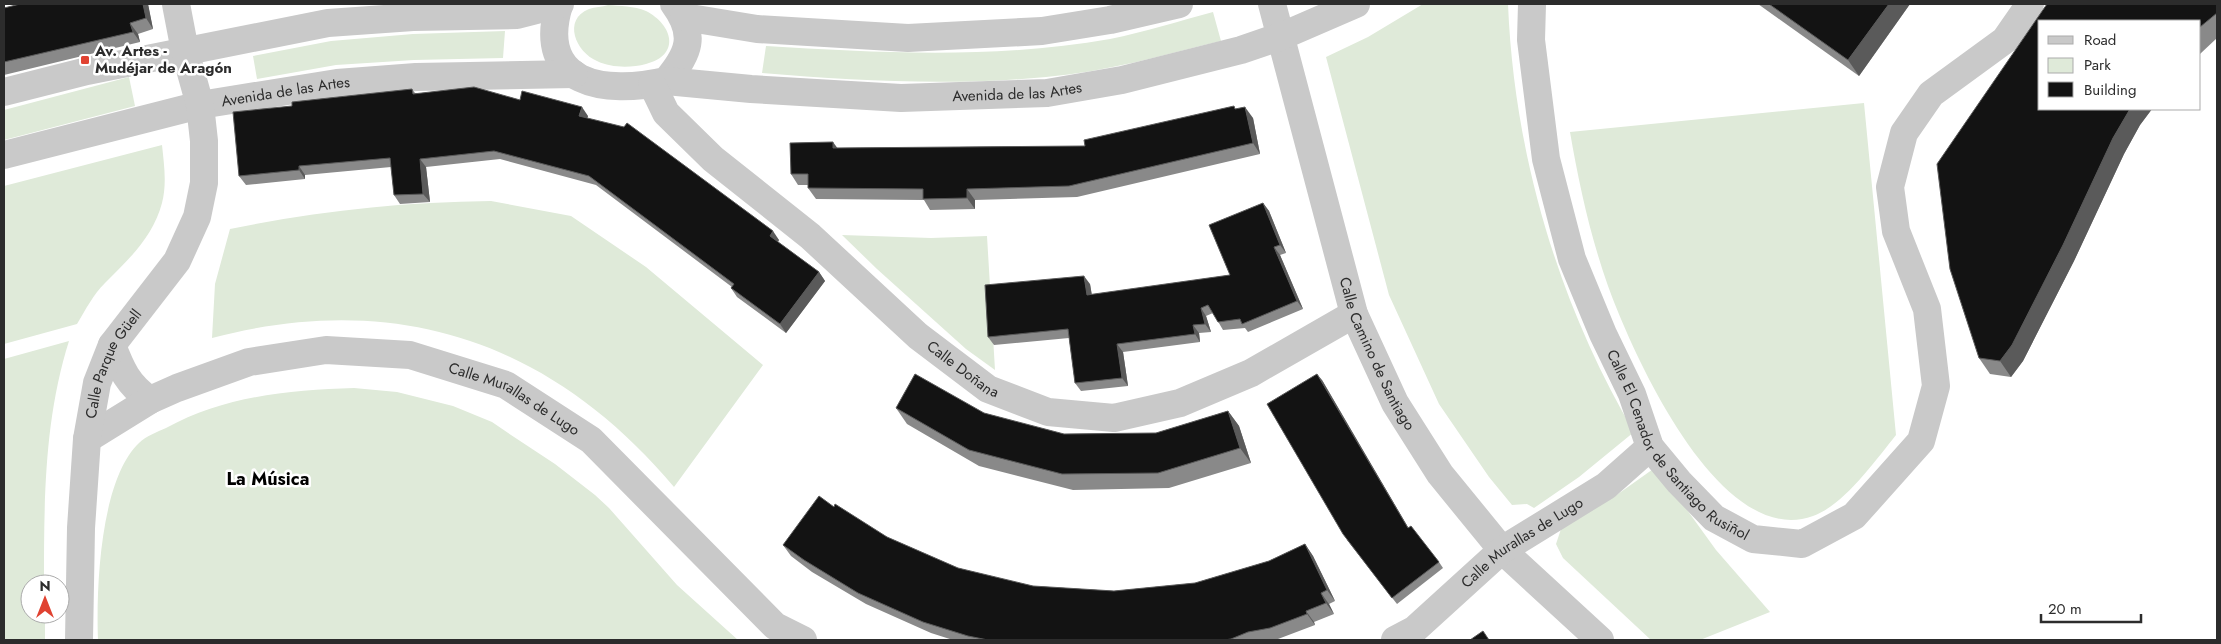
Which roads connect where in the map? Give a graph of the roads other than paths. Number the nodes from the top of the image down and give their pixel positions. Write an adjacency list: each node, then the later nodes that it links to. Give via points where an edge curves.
1 (176, 4): 10 (street, Calle Parque Güell)
2 (560, 4): 10 (street, via 517,15 328,23); 11 (street, via 553,25 553,42 559,60)
3 (1179, 4): 8 (street, via 1042,31 908,38 757,29)
4 (1272, 4): 9 (street, Calle Camino de Santiago)
5 (1356, 4): 9 (street, Avenida de las Artes)
6 (1532, 4): 20 (street, Calle El Cenador de Santiago Rusiñol, via 1531,40 1546,159 1572,259 1632,394)
7 (2030, 4): 20 (street, Calle El Cenador de Santiago Rusiñol, via 2005,40 1931,94 1904,133 1890,187 1896,231 1927,309 1936,386 1921,441 1854,516 1802,544 1753,539 1714,518)
8 (679, 10): 12 (street, via 688,47 680,64)
9 (1282, 36): 12 (street, Avenida de las Artes, via 1241,50 1122,80 1047,93 901,98); 16 (street, Calle Camino de Santiago)
10 (185, 51): 13 (street); 14 (street, Calle Parque Güell)
11 (574, 74): 12 (street, Avenida de las Artes, via 594,84 625,87); 14 (street, Avenida de las Artes, via 416,77 337,83)
12 (659, 82): 16 (street, Calle Doñana, via 666,113 713,159 810,236 918,336 988,389 1048,412 1114,418 1180,403 1251,373)
13 (4, 92)
14 (200, 105): 15 (street, Avenida de las Artes); 17 (street, Calle Parque Güell, via 204,183 197,217 177,261)
15 (4, 155)
16 (1354, 314): 21 (street, Calle Camino de Santiago, via 1400,411 1440,474)
17 (112, 345): 18 (street, via 120,369 138,392); 19 (street, Calle Parque Güell, via 97,383)
18 (150, 400): 19 (street, Calle Murallas de Lugo); 23 (street, Calle Murallas de Lugo, via 249,362 326,350 410,355 506,385 592,440 774,626)
19 (87, 439): 22 (street, Calle Parque Güell)
20 (1650, 447): 21 (street, Calle Murallas de Lugo, via 1606,486)
21 (1502, 550): 24 (street, Calle Murallas de Lugo, via 1414,630); 25 (street, Calle Camino de Santiago)
22 (79, 640)
23 (803, 640)
24 (1395, 640)
25 (1600, 640)

